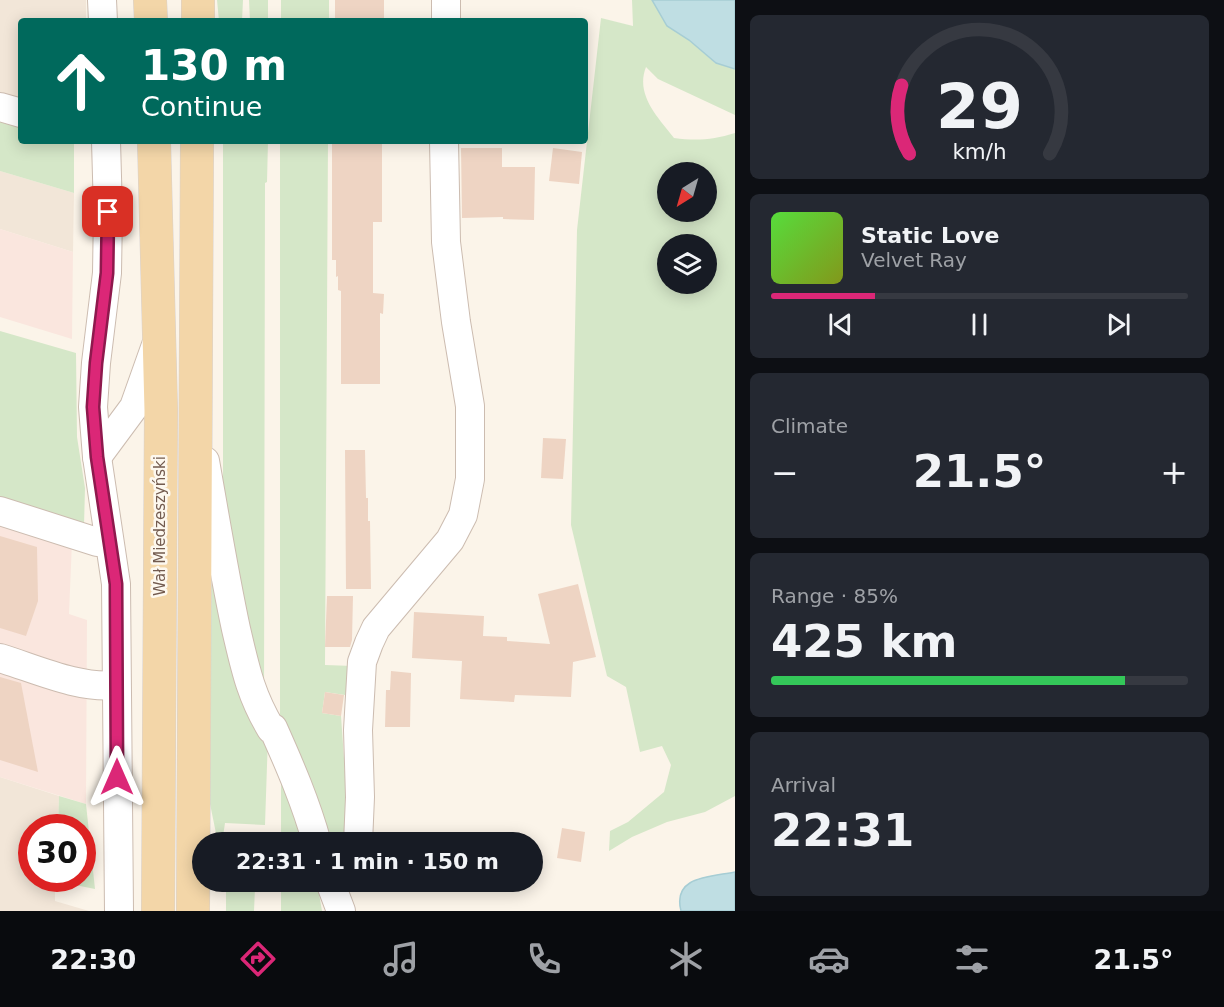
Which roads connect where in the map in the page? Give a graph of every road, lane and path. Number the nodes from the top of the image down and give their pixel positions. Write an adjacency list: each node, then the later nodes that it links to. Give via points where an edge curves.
1 (102, 0): 5 (street)
2 (150, 0): 6 (main road)
3 (198, 0): 7 (main road)
4 (446, 0): 8 (street)
5 (103, 18)
6 (151, 18)
7 (198, 18)
8 (446, 18)
9 (0, 107): 10 (street)
10 (18, 112)
11 (106, 144): 17 (street, via 105,284 93,407)
12 (154, 144): 15 (main road, Wał Miedzeszyński)
13 (197, 144): 16 (main road)
14 (444, 144): 23 (street, via 446,242 470,406 470,479 463,515 450,540 376,628 362,662)
15 (159, 337): 17 (street, via 134,407); 26 (main road, Wał Miedzeszyński)
16 (195, 404): 22 (street, via 228,591 250,687 292,772); 27 (main road)
17 (97, 457): 21 (street, via 116,584)
18 (0, 511): 19 (street)
19 (97, 542)
20 (0, 658): 21 (street, via 85,684)
21 (116, 685): 25 (street)
22 (314, 832)
23 (358, 832)
24 (334, 892): 28 (street)
25 (119, 911)
26 (158, 911)
27 (193, 911)
28 (341, 911)

